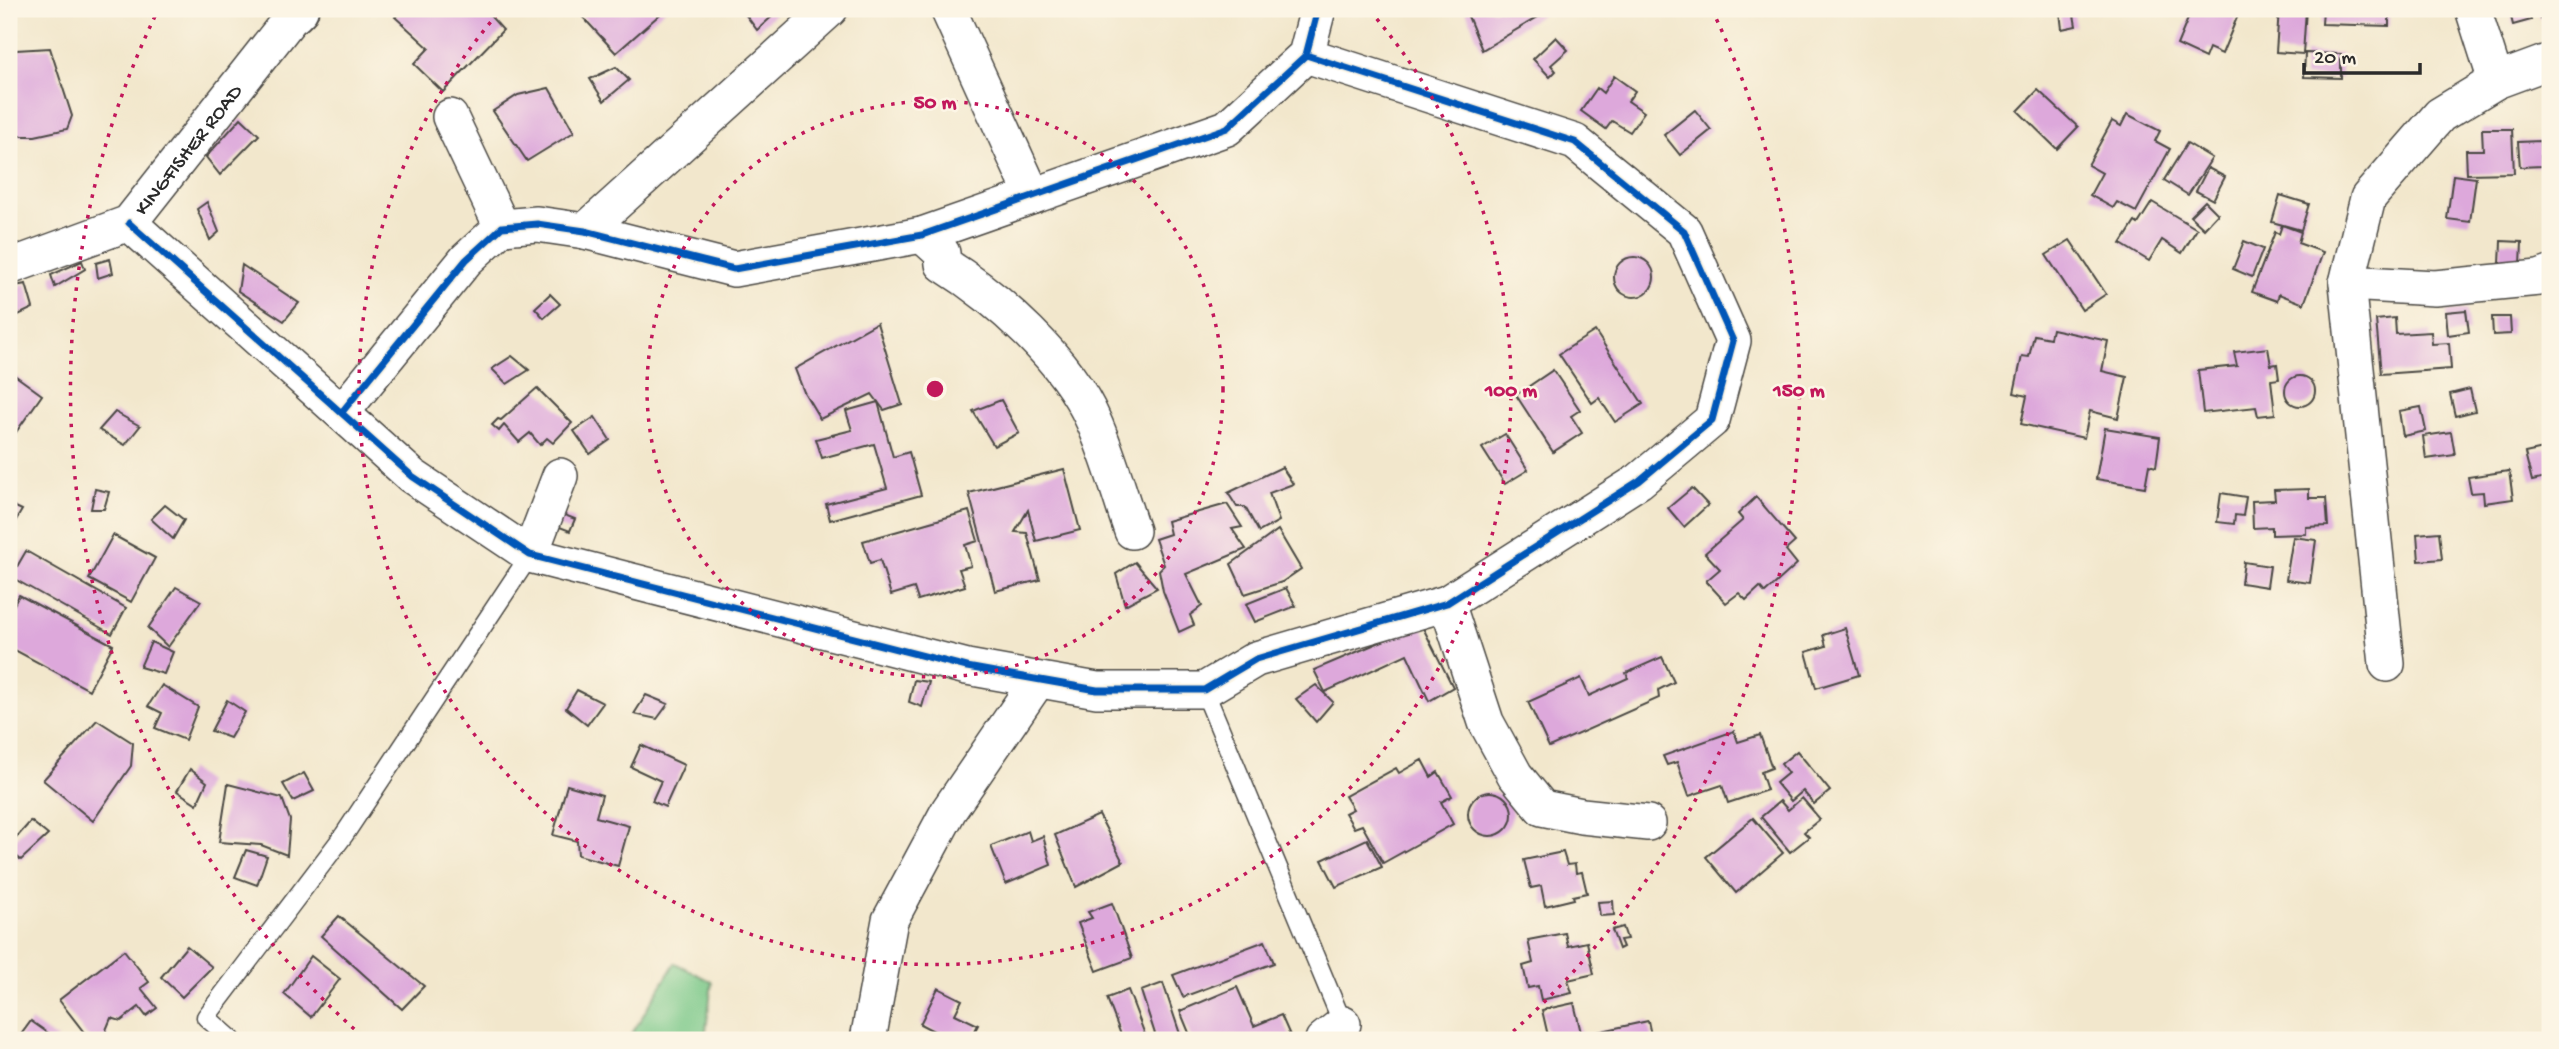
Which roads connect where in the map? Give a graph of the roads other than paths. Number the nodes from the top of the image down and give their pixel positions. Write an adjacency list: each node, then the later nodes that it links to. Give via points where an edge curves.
1 (830, 9): 13 (street)
2 (948, 9): 10 (street)
3 (1318, 9): 6 (street)
4 (2473, 9): 8 (street)
5 (294, 10): 11 (street, KINGFISHER ROAD)
6 (1306, 55): 10 (street, via 1227,128); 22 (street, via 1575,142 1684,231 1733,341 1712,420 1639,481)
7 (2550, 61): 8 (street)
8 (2496, 80): 17 (street, via 2440,115 2368,198)
9 (450, 117): 12 (street)
10 (1034, 196): 14 (street)
11 (130, 223): 15 (street, KINGFISHER ROAD); 18 (street)
12 (502, 227): 13 (street, via 537,224); 18 (street, via 467,260)
13 (585, 231): 14 (street, via 734,269)
14 (922, 235): 20 (street, via 942,253 943,264 973,282 1070,379 1093,419)
15 (9, 267)
16 (2550, 274): 17 (street, via 2435,288)
17 (2347, 283): 23 (street)
18 (342, 412): 21 (street, via 412,476)
19 (560, 476): 21 (street)
20 (1132, 531)
21 (530, 555): 24 (street, via 967,667); 28 (lane, via 344,835 206,1017)
22 (1447, 603): 25 (street, via 1256,659); 26 (street, via 1486,722 1515,775 1542,808)
23 (2387, 664)
24 (1038, 680): 25 (street, via 1097,690); 29 (street, via 949,810 890,920)
25 (1204, 690): 27 (lane)
26 (1648, 823)
27 (1338, 1035)
28 (232, 1040)
29 (868, 1040)

